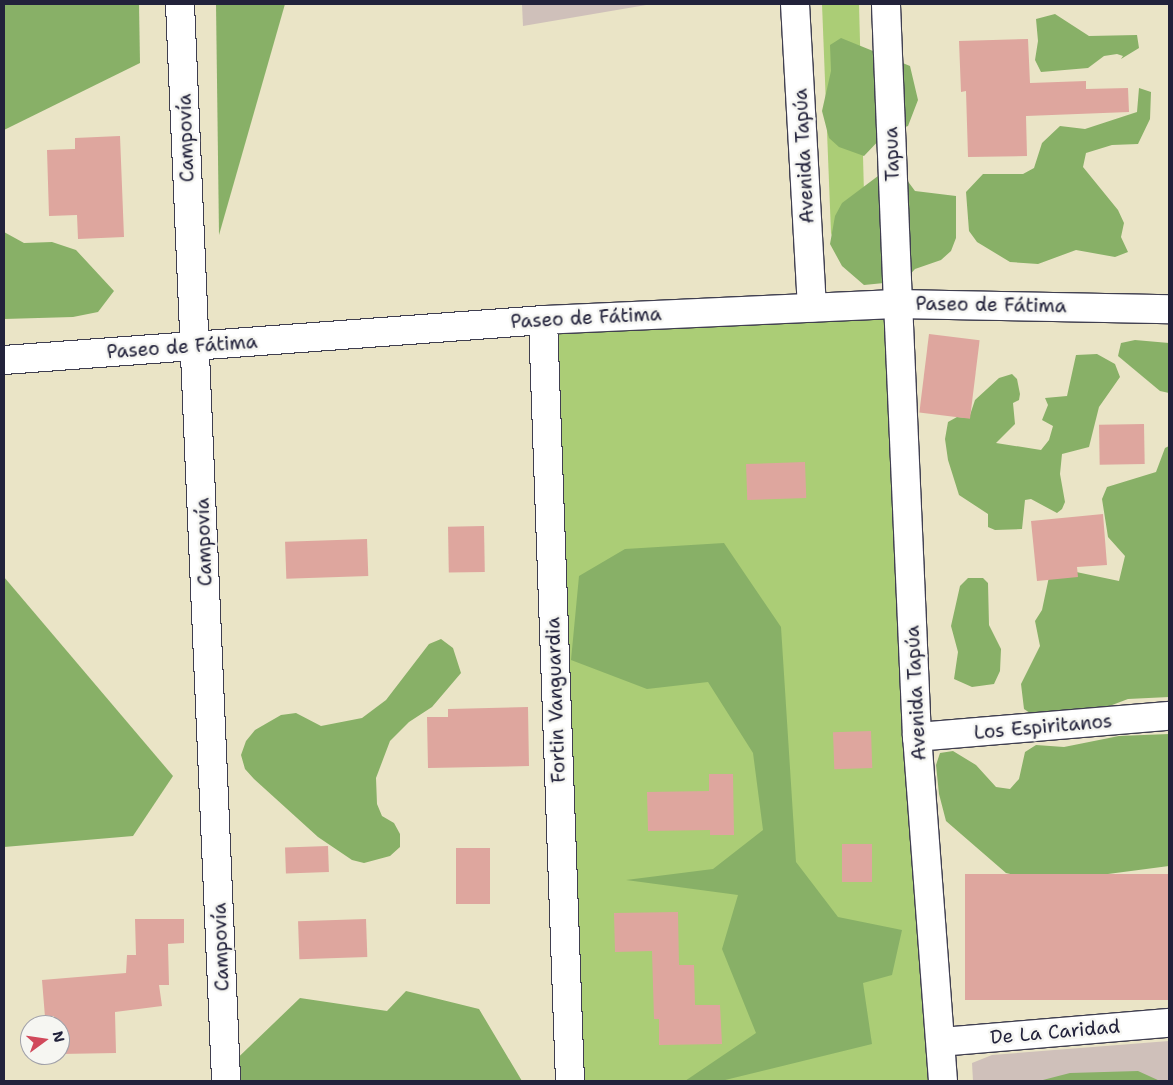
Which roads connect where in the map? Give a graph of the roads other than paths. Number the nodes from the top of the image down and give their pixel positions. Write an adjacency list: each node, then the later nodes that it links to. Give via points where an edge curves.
1 (180, 4): 8 (street, Campovía)
2 (795, 4): 5 (street, Avenida Tapúa)
3 (886, 4): 4 (street, Tapua)
4 (898, 304): 5 (street, Paseo de Fátima); 6 (street, Paseo de Fátima); 11 (street, Avenida Tapúa)
5 (812, 308): 7 (street, Paseo de Fátima)
6 (1169, 309)
7 (543, 320): 8 (street, Paseo de Fátima); 15 (street, Fortin Vanguardia)
8 (195, 346): 9 (street, Paseo de Fátima); 14 (street, Campovía)
9 (4, 360)
10 (1169, 716): 11 (street, Los Espiritanos)
11 (918, 737): 13 (street, Avenida Tapúa)
12 (1169, 1023): 13 (street, De La Caridad)
13 (941, 1042): 16 (street, Avenida Tapúa)
14 (226, 1081)
15 (570, 1081)
16 (943, 1081)

